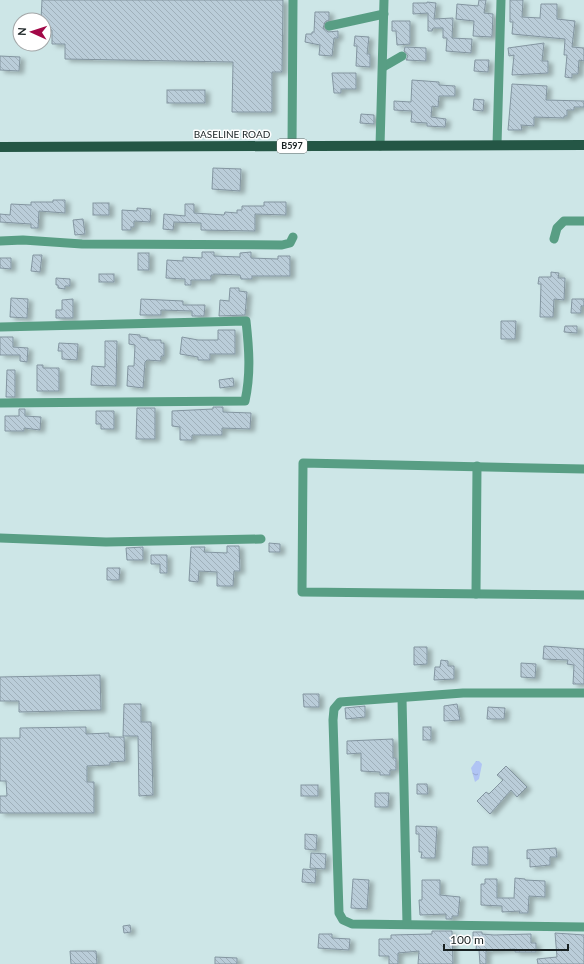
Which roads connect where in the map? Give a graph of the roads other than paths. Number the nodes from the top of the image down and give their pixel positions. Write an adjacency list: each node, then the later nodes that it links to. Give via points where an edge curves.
1 (293, 0): 10 (street)
2 (384, 0): 4 (street)
3 (501, 0): 8 (street)
4 (384, 14): 5 (street); 7 (street)
5 (329, 26)
6 (402, 56): 7 (street)
7 (383, 66): 11 (street)
8 (497, 145): 9 (main road, BASELINE ROAD / B597); 11 (main road, BASELINE ROAD / B597)
9 (584, 145)
10 (292, 146): 11 (main road, BASELINE ROAD / B597); 12 (main road, BASELINE ROAD / B597)
11 (380, 146)
12 (0, 147)
13 (584, 221): 15 (street, via 564,221 557,228)
14 (293, 237): 16 (street, via 290,243 282,245 82,244)
15 (554, 239)
16 (0, 240)
17 (0, 327): 18 (street, via 246,321 249,374 245,401)
18 (0, 403)
19 (477, 466): 20 (street); 23 (street); 23 (street, via 303,463 302,478 302,592)
20 (584, 469)
21 (0, 538): 22 (street, via 106,542)
22 (261, 539)
23 (476, 594): 24 (street)
24 (584, 595)
25 (584, 693): 26 (street, via 463,693)
26 (402, 698): 27 (street); 27 (street, via 340,702 334,709 333,720 339,913 343,920 352,924)
27 (408, 924): 28 (street)
28 (584, 927)

